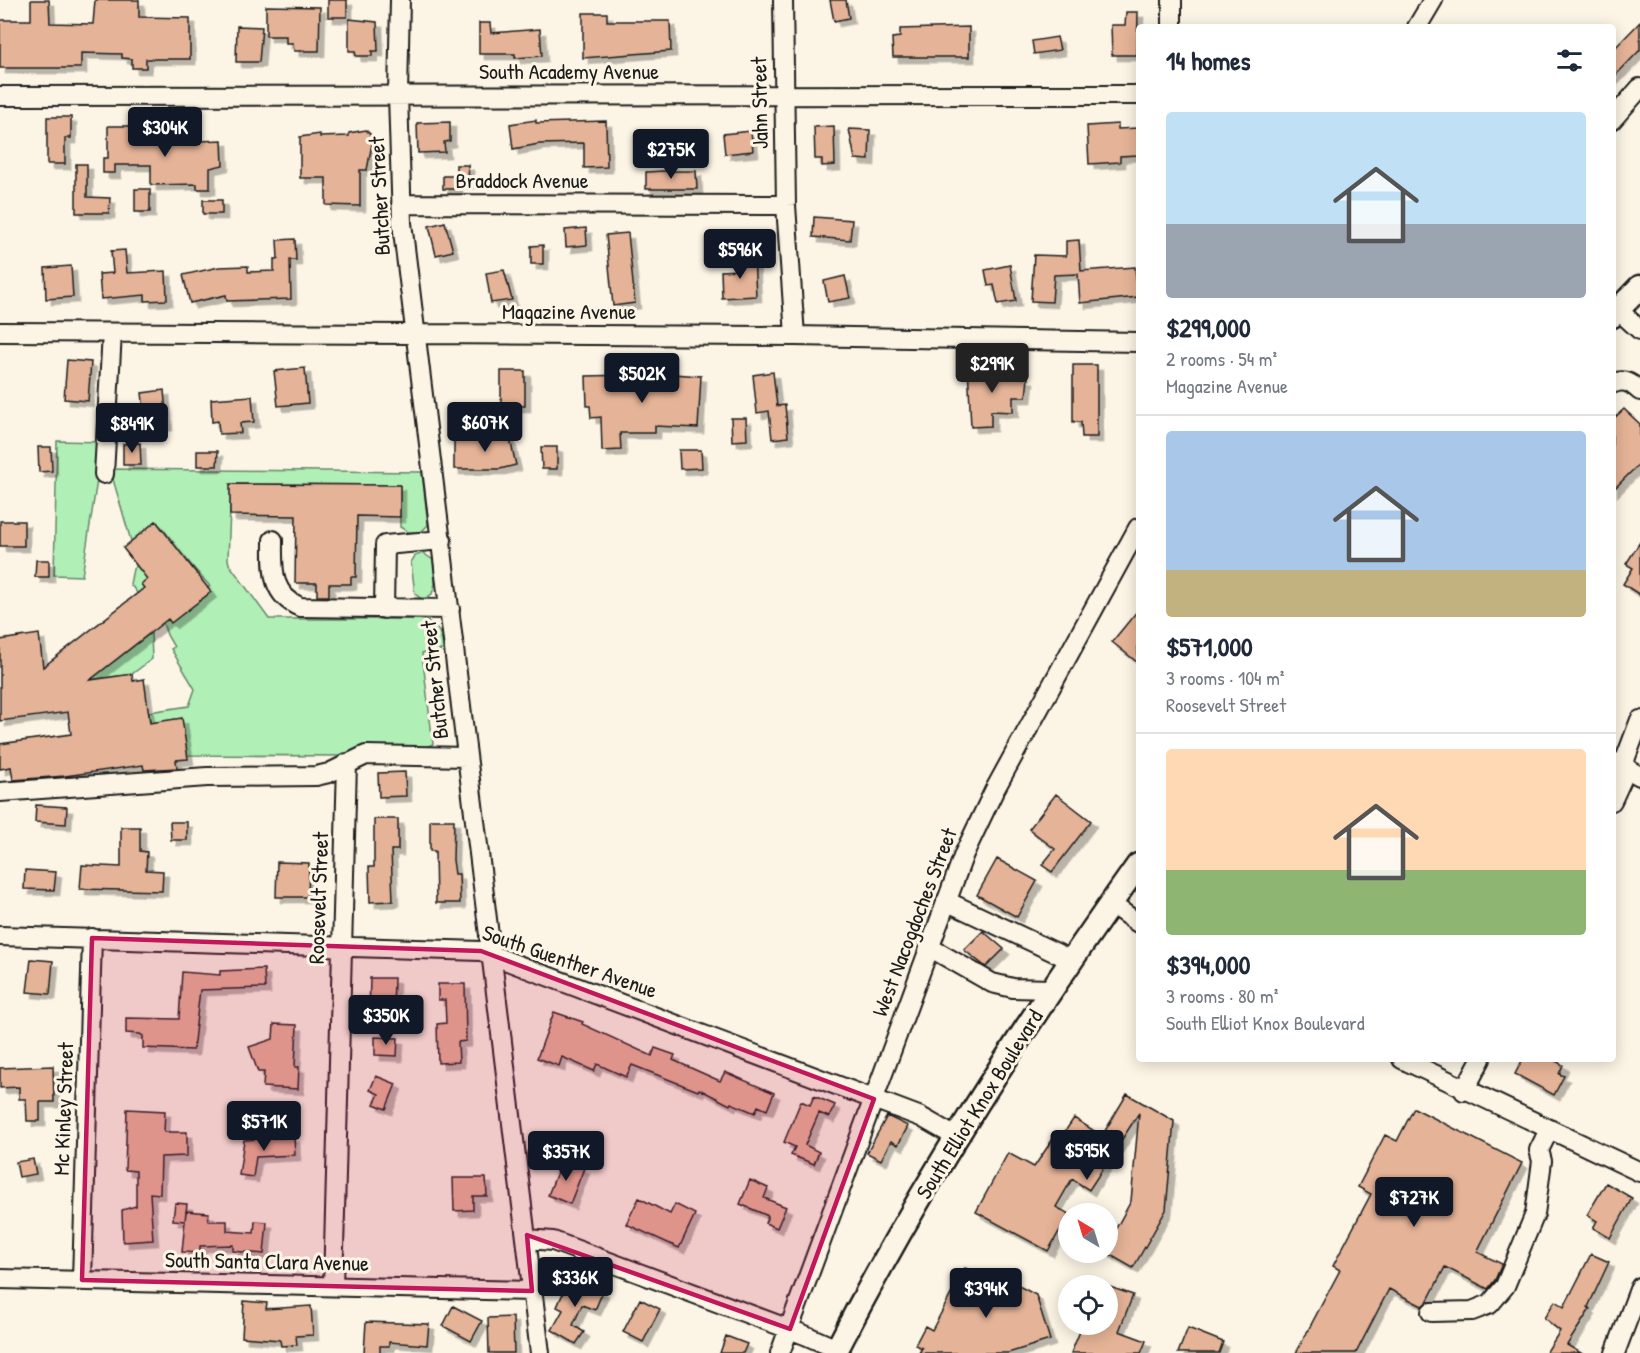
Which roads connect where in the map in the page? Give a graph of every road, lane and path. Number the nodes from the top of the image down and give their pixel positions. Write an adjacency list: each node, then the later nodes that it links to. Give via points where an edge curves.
1 (400, 0): 9 (street, Butcher Street)
2 (783, 0): 11 (street, Jahn Street)
3 (1172, 0): 5 (street)
4 (1433, 0): 6 (street)
5 (1172, 24)
6 (1419, 24)
7 (1640, 88): 12 (street)
8 (1136, 94): 11 (street, South Academy Avenue)
9 (398, 95): 10 (street, South Academy Avenue); 11 (street, South Academy Avenue); 13 (street, Butcher Street)
10 (0, 96)
11 (782, 96): 14 (street, Jahn Street)
12 (1616, 115)
13 (401, 204): 14 (street, Braddock Avenue); 21 (street, Butcher Street)
14 (786, 205): 22 (street, Jahn Street)
15 (1640, 287): 16 (main road)
16 (1616, 312)
17 (1616, 314): 18 (street)
18 (1640, 330)
19 (0, 332): 20 (street, Magazine Avenue)
20 (112, 333): 21 (street, Magazine Avenue); 26 (street)
21 (415, 334): 22 (street, Magazine Avenue); 29 (street, Butcher Street)
22 (795, 336): 23 (street, Magazine Avenue)
23 (1136, 342)
24 (1616, 382): 25 (street, via 1627,381)
25 (1640, 391)
26 (104, 474)
27 (1136, 532): 39 (street, West Nacogdoches Street, via 994,791)
28 (273, 540): 30 (street, via 273,582 294,605)
29 (442, 540): 30 (street, via 385,545); 31 (street, Butcher Street)
30 (384, 609): 31 (street)
31 (450, 609): 33 (street, Butcher Street)
32 (1640, 720): 35 (street)
33 (467, 757): 34 (street, via 366,754); 46 (street, Butcher Street)
34 (347, 762): 36 (street, via 316,776 207,777); 45 (street, Roosevelt Street)
35 (1626, 768): 37 (street)
36 (0, 792)
37 (1616, 792)
38 (1136, 872): 40 (main road, South Elliot Knox Boulevard)
39 (946, 901): 44 (street, West Nacogdoches Street); 47 (street)
40 (1111, 904): 41 (street); 47 (main road, South Elliot Knox Boulevard)
41 (1136, 922)
42 (0, 936): 43 (street, South Guenther Avenue)
43 (92, 938): 45 (street, South Guenther Avenue); 58 (street, Mc Kinley Street)
44 (929, 947): 48 (street, via 992,982 1013,988); 52 (street, West Nacogdoches Street)
45 (340, 948): 46 (street, South Guenther Avenue); 59 (street, Roosevelt Street)
46 (491, 954): 52 (street, South Guenther Avenue); 56 (street, Butcher Street)
47 (1071, 960): 48 (main road, South Elliot Knox Boulevard)
48 (1051, 989): 54 (main road, South Elliot Knox Boulevard)
49 (1408, 1062): 51 (street)
50 (1479, 1062): 51 (street)
51 (1464, 1091): 53 (street)
52 (874, 1099): 54 (street, South Guenther Avenue, via 929,1120); 63 (street, West Nacogdoches Street)
53 (1549, 1130): 55 (street); 62 (street, via 1539,1150 1541,1172 1535,1214 1505,1286 1490,1304 1472,1311)
54 (956, 1137): 64 (main road, South Elliot Knox Boulevard)
55 (1640, 1172)
56 (527, 1239): 61 (street, Butcher Street); 63 (street, via 553,1241)
57 (0, 1279): 58 (street, South Santa Clara Avenue)
58 (82, 1280): 59 (street, South Santa Clara Avenue)
59 (333, 1286): 61 (street, South Santa Clara Avenue)
60 (1640, 1287): 67 (street)
61 (532, 1291): 65 (street, Butcher Street)
62 (1431, 1312)
63 (790, 1329): 64 (street); 66 (street, West Nacogdoches Street)
64 (836, 1351)
65 (540, 1353)
66 (780, 1353)
67 (1615, 1353)

